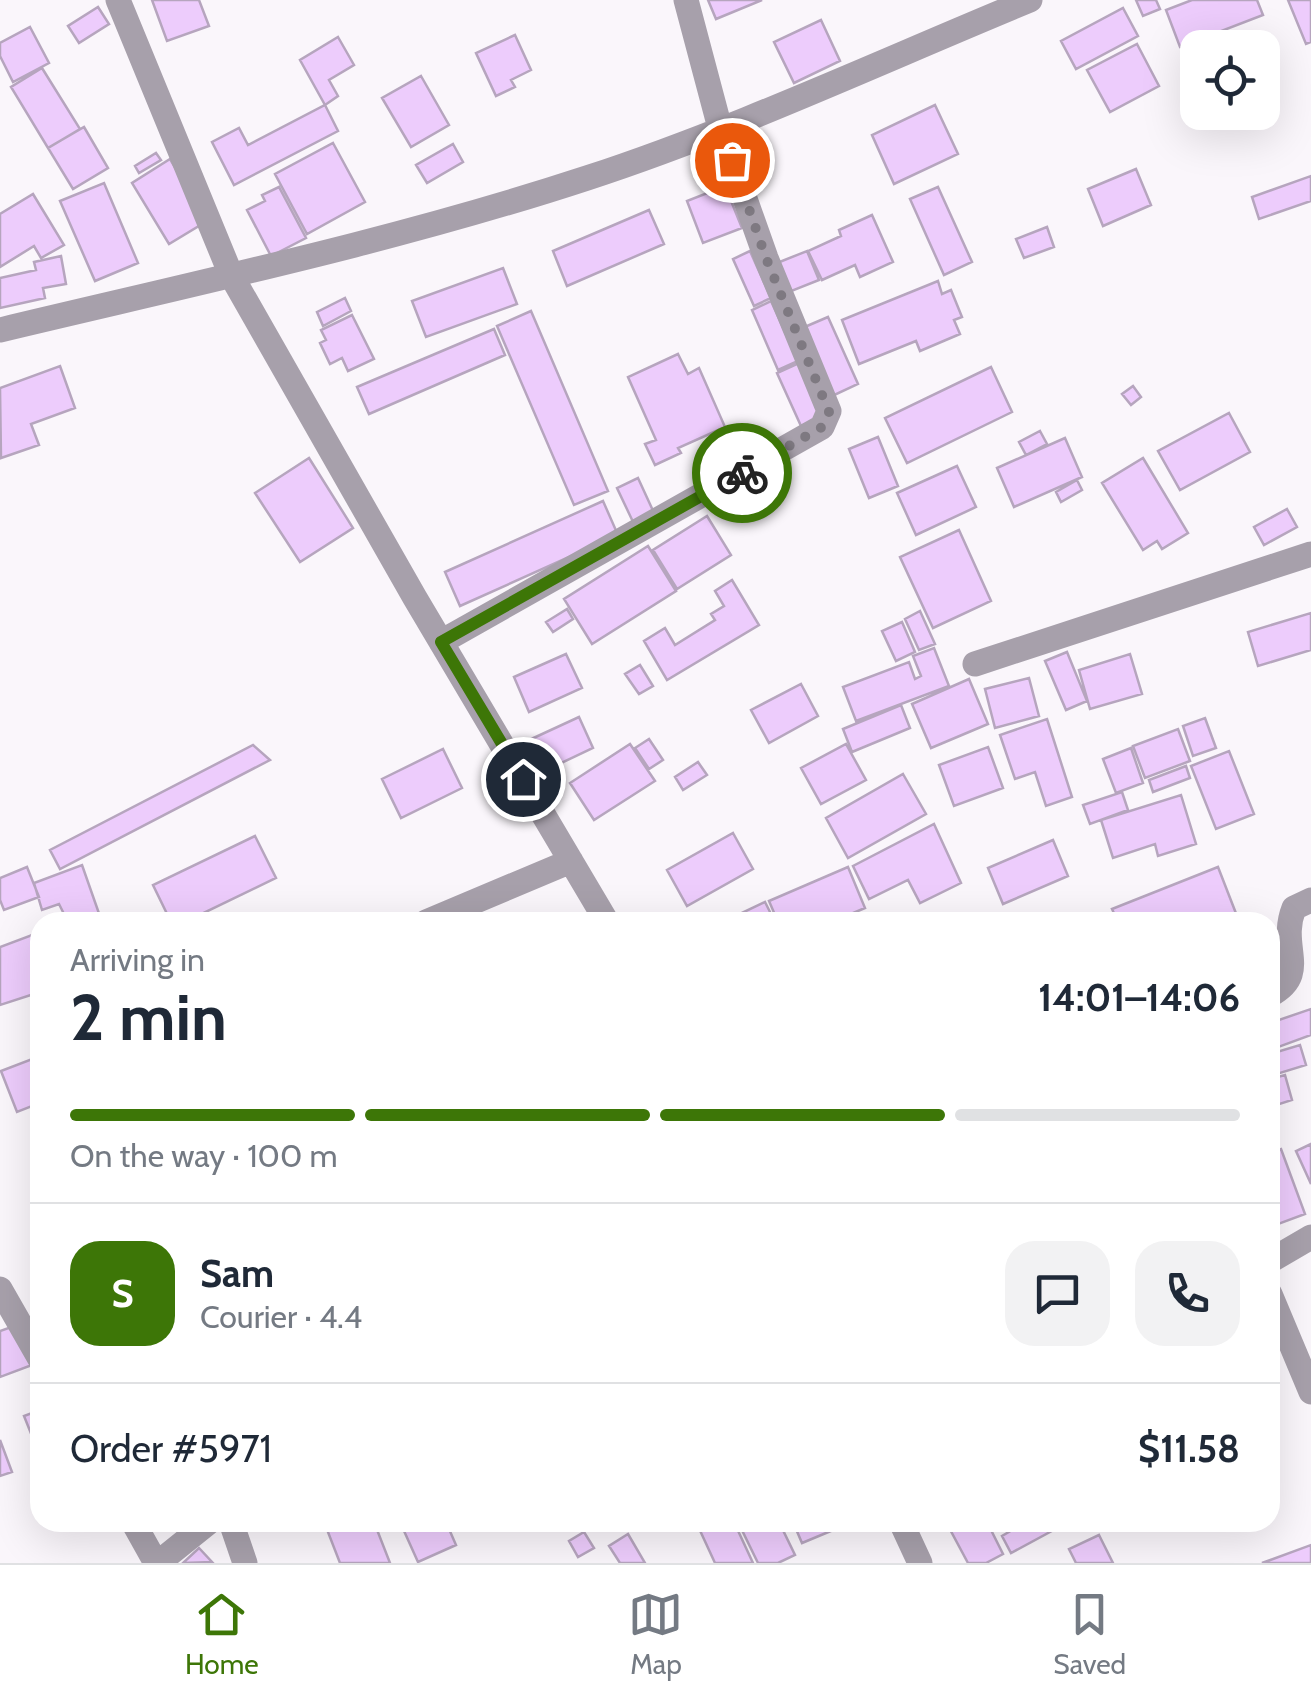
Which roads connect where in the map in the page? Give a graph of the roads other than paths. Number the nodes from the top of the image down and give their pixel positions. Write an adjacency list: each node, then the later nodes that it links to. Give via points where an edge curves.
1 (118, 0): 5 (street)
2 (686, 0): 4 (street)
3 (1030, 0): 4 (street)
4 (720, 128): 5 (street, via 448,222); 8 (street, via 827,420)
5 (232, 275): 6 (street); 8 (street)
6 (0, 330)
7 (1311, 554): 9 (street)
8 (441, 642): 10 (street)
9 (976, 664)
10 (571, 861): 12 (street); 13 (street)
11 (1311, 900): 14 (street, via 1294,908 1287,926 1295,971)
12 (450, 912)
13 (601, 912)
14 (1280, 989)
15 (1311, 1237): 16 (street)
16 (1280, 1255)
17 (0, 1289): 19 (street)
18 (1280, 1318): 20 (street)
19 (30, 1342)
20 (1311, 1392)
21 (139, 1532): 25 (street)
22 (197, 1532): 25 (street)
23 (234, 1532): 26 (street)
24 (906, 1532): 27 (street)
25 (157, 1563)
26 (245, 1563)
27 (920, 1563)

